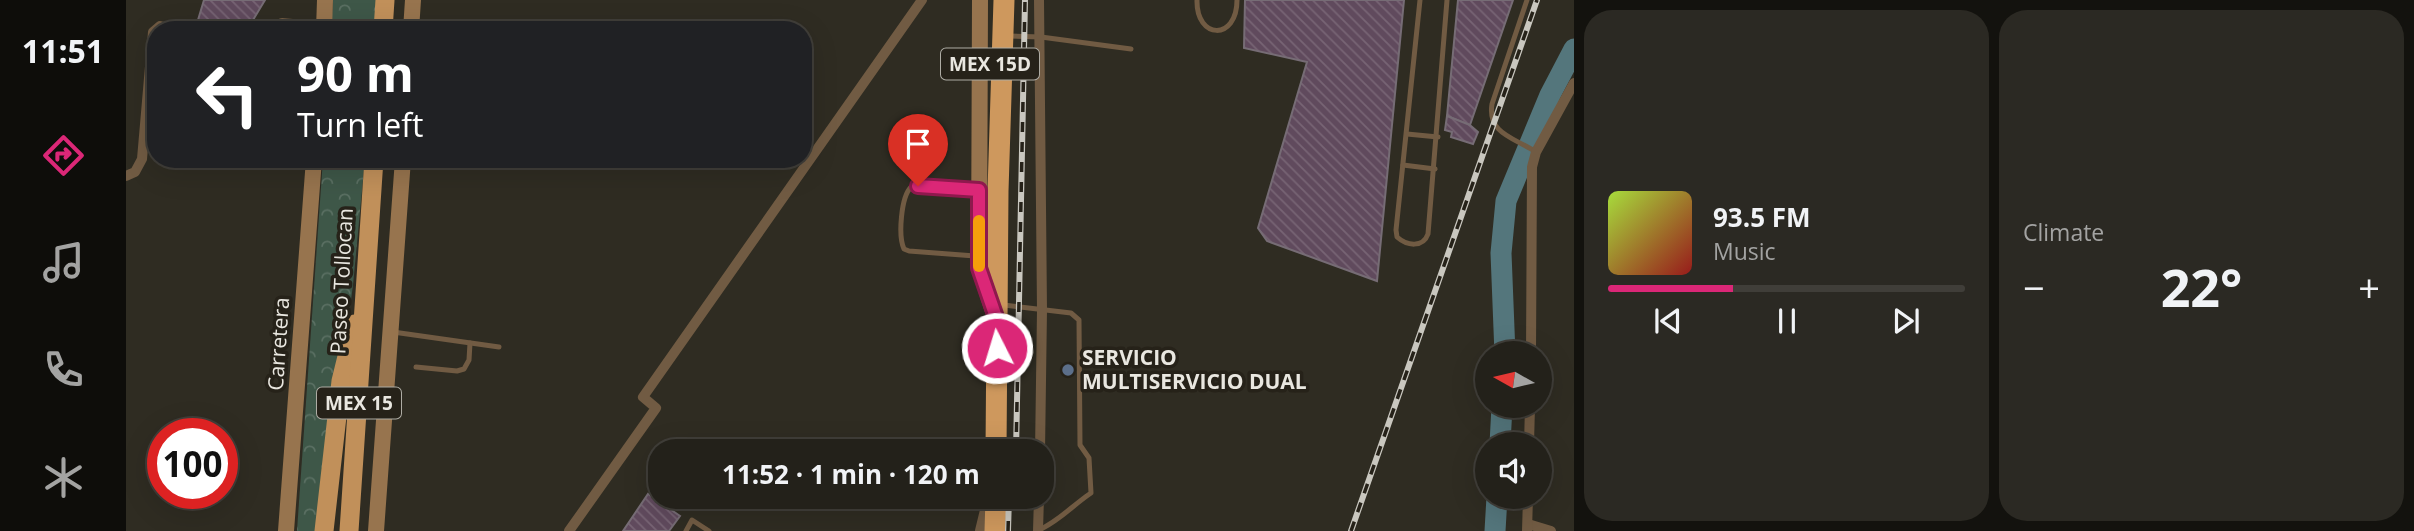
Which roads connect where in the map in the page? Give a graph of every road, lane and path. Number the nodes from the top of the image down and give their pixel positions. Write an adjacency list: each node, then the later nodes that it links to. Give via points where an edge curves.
1 (325, 0): 14 (main road)
2 (385, 0): 15 (highway)
3 (414, 0): 16 (main road)
4 (922, 0): 26 (street)
5 (980, 0): 34 (main road)
6 (990, 0): 22 (highway, MEX 15D, via 989,62)
7 (1004, 0): 17 (highway)
8 (1040, 0): 18 (street)
9 (1197, 0): 10 (lane, via 1200,21 1217,30 1234,22)
10 (1237, 0)
11 (1420, 0): 23 (lane)
12 (1447, 0): 24 (lane)
13 (1527, 0): 25 (lane, via 1490,116 1492,124)
14 (324, 21)
15 (384, 21)
16 (412, 21)
17 (1003, 36): 18 (lane); 22 (highway)
18 (1041, 37): 19 (lane); 37 (street)
19 (1131, 49)
20 (1574, 83): 25 (street)
21 (147, 101): 33 (street, via 142,159 135,172)
22 (999, 127): 38 (highway)
23 (1407, 134): 24 (lane); 27 (lane)
24 (1437, 137): 32 (lane)
25 (1533, 150): 40 (street)
26 (812, 157)
27 (1403, 165): 32 (lane); 32 (lane, via 1396,230 1397,237 1409,244 1426,240)
28 (313, 168): 51 (main road, Carretera)
29 (373, 168): 36 (highway, Paseo Tollocan / MEX 15)
30 (401, 168): 39 (main road)
31 (804, 168): 55 (street, via 643,397 656,408)
32 (1434, 169)
33 (126, 176)
34 (979, 190): 35 (main road); 35 (lane, via 911,187 904,201 901,239 909,251)
35 (979, 257): 38 (main road)
36 (366, 275): 52 (highway, via 341,381); 53 (highway, Paseo Tollocan / MEX 15)
37 (1042, 310): 38 (lane); 45 (street); 60 (lane, via 1071,313 1079,320 1080,445 1089,458 1091,493)
38 (998, 314): 44 (highway)
39 (390, 332): 41 (lane); 54 (main road)
40 (1531, 341)
41 (470, 343): 42 (lane); 43 (lane, via 464,369)
42 (499, 347)
43 (416, 367)
44 (996, 439)
45 (1040, 439)
46 (989, 509): 58 (street)
47 (994, 509): 59 (highway)
48 (1038, 509): 60 (street)
49 (1528, 509): 50 (street)
50 (1527, 527): 61 (street)
51 (286, 531)
52 (324, 531)
53 (349, 531)
54 (376, 531)
55 (569, 531)
56 (685, 531): 57 (lane, via 692,520)
57 (709, 531)
58 (982, 531)
59 (995, 531)
60 (1037, 531)
61 (1551, 531)

